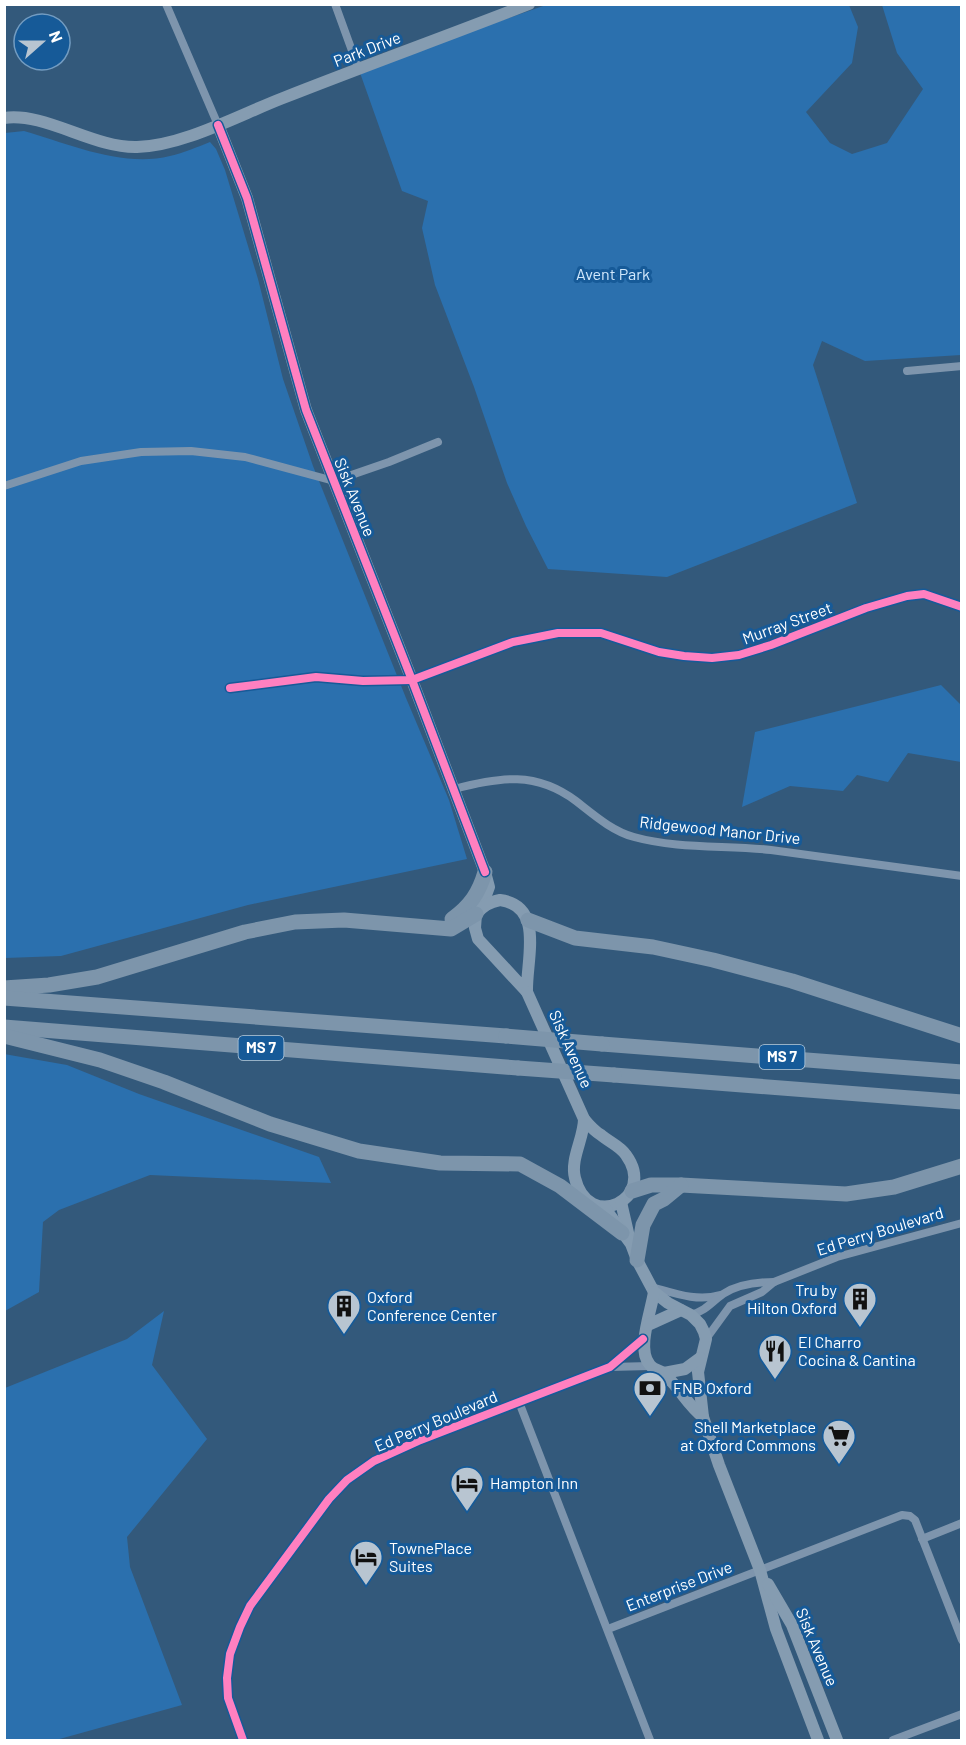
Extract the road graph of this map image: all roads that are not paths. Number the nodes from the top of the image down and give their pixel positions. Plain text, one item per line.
1 (166, 4) edge
2 (335, 4) edge
3 (529, 4) edge
4 (358, 70) junction
5 (4, 118) edge
6 (218, 125) junction
7 (962, 366) edge
8 (907, 371) dead end
9 (438, 442) dead end
10 (334, 481) junction
11 (4, 486) edge
12 (962, 607) edge
13 (412, 680) junction
14 (230, 688) dead end
15 (454, 789) junction
16 (485, 872) junction
17 (962, 876) edge
18 (509, 901) junction
19 (479, 910) junction
20 (528, 920) junction
21 (434, 928) junction
22 (4, 988) edge
23 (527, 992) junction
24 (4, 998) edge
25 (4, 1027) edge
26 (4, 1036) edge
27 (962, 1036) edge
28 (962, 1072) edge
29 (962, 1102) edge
30 (584, 1119) junction
31 (520, 1164) junction
32 (962, 1166) edge
33 (681, 1185) junction
34 (578, 1186) junction
35 (626, 1197) junction
36 (604, 1208) junction
37 (962, 1223) edge
38 (626, 1238) junction
39 (637, 1260) junction
40 (774, 1282) junction
41 (653, 1290) junction
42 (723, 1294) junction
43 (686, 1313) junction
44 (648, 1324) junction
45 (643, 1339) junction
46 (706, 1339) junction
47 (700, 1358) junction
48 (650, 1365) junction
49 (610, 1367) junction
50 (664, 1373) junction
51 (519, 1401) junction
52 (704, 1417) junction
53 (962, 1523) edge
54 (922, 1539) junction
55 (760, 1570) junction
56 (608, 1629) junction
57 (962, 1640) edge
58 (962, 1714) edge
59 (243, 1740) edge
60 (650, 1740) edge
61 (818, 1740) edge
62 (837, 1740) edge
63 (893, 1740) edge

1 - 6 street, Sisk Avenue
2 - 4 street
3 - 4 street, Park Drive
4 - 6 street, Park Drive
5 - 6 street, Park Drive
6 - 10 street, Sisk Avenue
7 - 8 street
9 - 10 street
10 - 11 street
10 - 13 street, Sisk Avenue
12 - 13 street, Murray Street
13 - 14 street, Murray Street
13 - 15 street, Sisk Avenue
15 - 16 street, Sisk Avenue
15 - 17 street, Ridgewood Manor Drive
16 - 18 street, Sisk Avenue
16 - 19 street, Sisk Avenue
16 - 21 highway
18 - 19 street
18 - 20 street, Sisk Avenue
19 - 21 highway
19 - 23 street, Sisk Avenue
20 - 23 street, Sisk Avenue
20 - 27 highway
21 - 22 highway
23 - 30 street, Sisk Avenue
24 - 28 highway, MS 7, bridge
25 - 29 highway, MS 7, bridge
26 - 31 highway
30 - 34 street
30 - 35 street, Sisk Avenue
31 - 34 highway
31 - 38 highway
32 - 33 highway
33 - 35 highway
33 - 39 highway
34 - 36 street
35 - 36 street
35 - 38 street, Sisk Avenue
36 - 38 street
37 - 40 street, Ed Perry Boulevard
38 - 39 street
39 - 41 street
40 - 42 street
40 - 46 street
41 - 42 street
41 - 43 street
41 - 44 street
42 - 43 street
43 - 44 street
43 - 46 street
44 - 45 street
45 - 48 street
45 - 49 street, Ed Perry Boulevard
46 - 47 street, Sisk Avenue
47 - 50 street
47 - 52 street, Sisk Avenue
48 - 49 street, Ed Perry Boulevard
48 - 50 street, Sisk Avenue
49 - 51 street, Ed Perry Boulevard
50 - 52 street, Sisk Avenue
51 - 56 street
51 - 59 street, Ed Perry Boulevard
52 - 55 street, Sisk Avenue
53 - 54 street
54 - 55 street, Enterprise Drive
54 - 57 street, Enterprise Drive
55 - 56 street, Enterprise Drive
55 - 61 street, Sisk Avenue
55 - 62 street, Sisk Avenue
56 - 60 street
58 - 63 street

